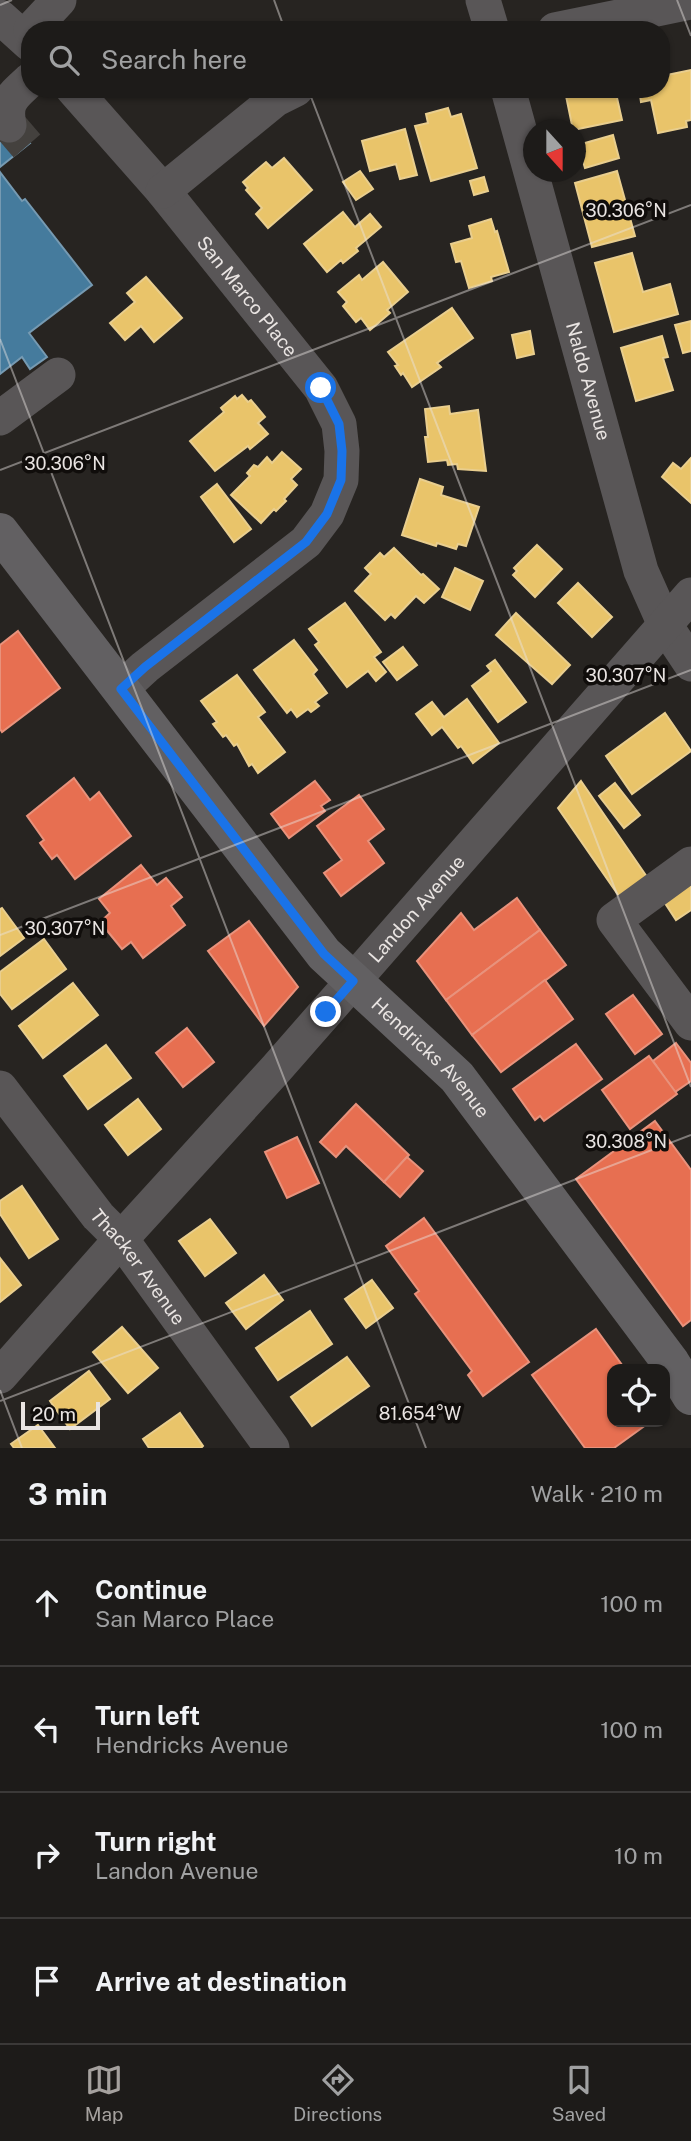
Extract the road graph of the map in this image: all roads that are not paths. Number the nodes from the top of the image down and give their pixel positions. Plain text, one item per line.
1 (59, 0) edge
2 (483, 0) edge
3 (691, 2) edge
4 (35, 21) edge
5 (489, 21) edge
6 (599, 21) edge
7 (21, 89) edge
8 (81, 98) edge
9 (278, 98) edge
10 (510, 98) edge
11 (9, 125) dead end
12 (163, 191) junction
13 (58, 375) dead end
14 (0, 418) edge
15 (0, 532) edge
16 (691, 595) edge
17 (665, 625) junction
18 (691, 664) edge
19 (121, 689) junction
20 (691, 864) edge
21 (353, 981) junction
22 (691, 1023) edge
23 (0, 1088) edge
24 (121, 1239) junction
25 (681, 1364) edge
26 (0, 1376) edge
27 (691, 1396) edge
28 (272, 1448) edge

1 - 4 street
2 - 5 street
3 - 6 street
7 - 11 street
8 - 12 street, San Marco Place
9 - 12 street
10 - 17 street, Naldo Avenue
12 - 19 street, San Marco Place
13 - 14 street
15 - 19 main road, Hendricks Avenue
16 - 17 street, Landon Avenue
17 - 18 street, Naldo Avenue
17 - 21 street, Landon Avenue
19 - 21 main road, Hendricks Avenue
20 - 22 street
21 - 24 street, Landon Avenue
21 - 25 main road, Hendricks Avenue
23 - 24 street, Thacker Avenue
24 - 26 street, Landon Avenue
24 - 28 street, Thacker Avenue
25 - 27 main road, Hendricks Avenue

